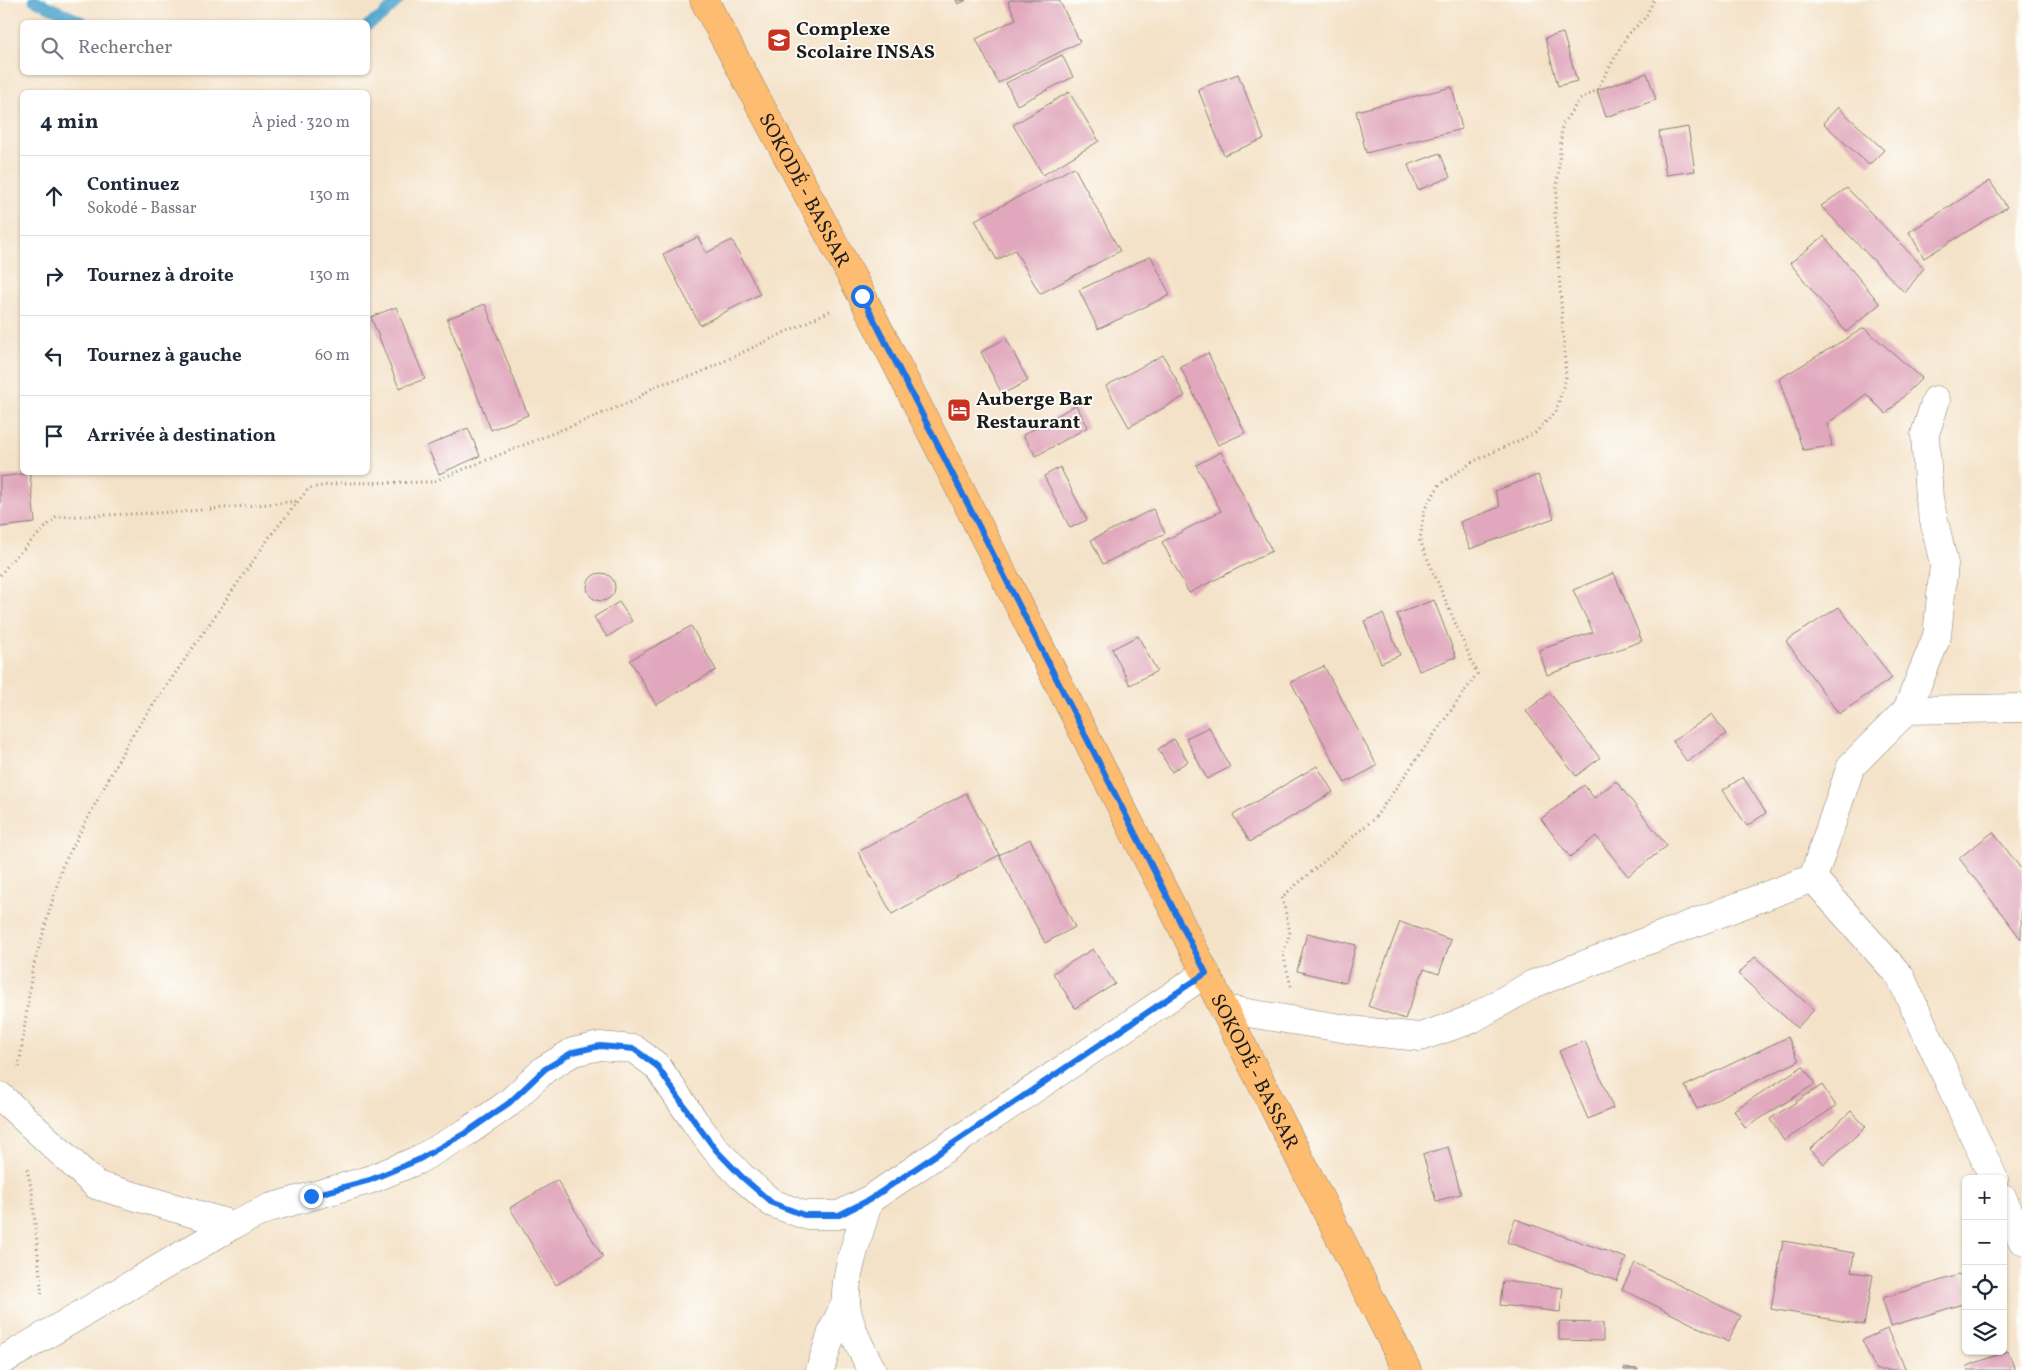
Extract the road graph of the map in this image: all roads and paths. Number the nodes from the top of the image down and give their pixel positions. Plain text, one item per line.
1 (704, 0) edge
2 (1654, 0) edge
3 (862, 296) junction
4 (1936, 400) dead end
5 (299, 501) junction
6 (0, 575) edge
7 (2022, 708) edge
8 (1907, 710) junction
9 (1813, 878) junction
10 (1206, 973) junction
11 (1224, 1009) junction
12 (1288, 1019) junction
13 (7, 1103) edge
14 (26, 1163) dead end
15 (1992, 1175) edge
16 (869, 1200) junction
17 (2007, 1208) edge
18 (233, 1225) junction
19 (2022, 1240) edge
20 (846, 1302) junction
21 (57, 1328) junction
22 (0, 1362) edge
23 (820, 1370) edge
24 (872, 1370) edge
25 (1407, 1370) edge

1 - 3 main road, SOKODÉ - BASSAR
2 - 12 path
3 - 5 path
3 - 10 main road, SOKODÉ - BASSAR
4 - 8 street
5 - 6 path
5 - 13 path
7 - 8 street
8 - 9 street
9 - 12 street
9 - 15 street
10 - 11 main road, SOKODÉ - BASSAR
10 - 16 street
11 - 12 street
11 - 25 main road, SOKODÉ - BASSAR
13 - 18 street
14 - 21 path
16 - 18 street
16 - 20 street
17 - 19 street
18 - 21 street
20 - 23 street
20 - 24 street
21 - 22 street

